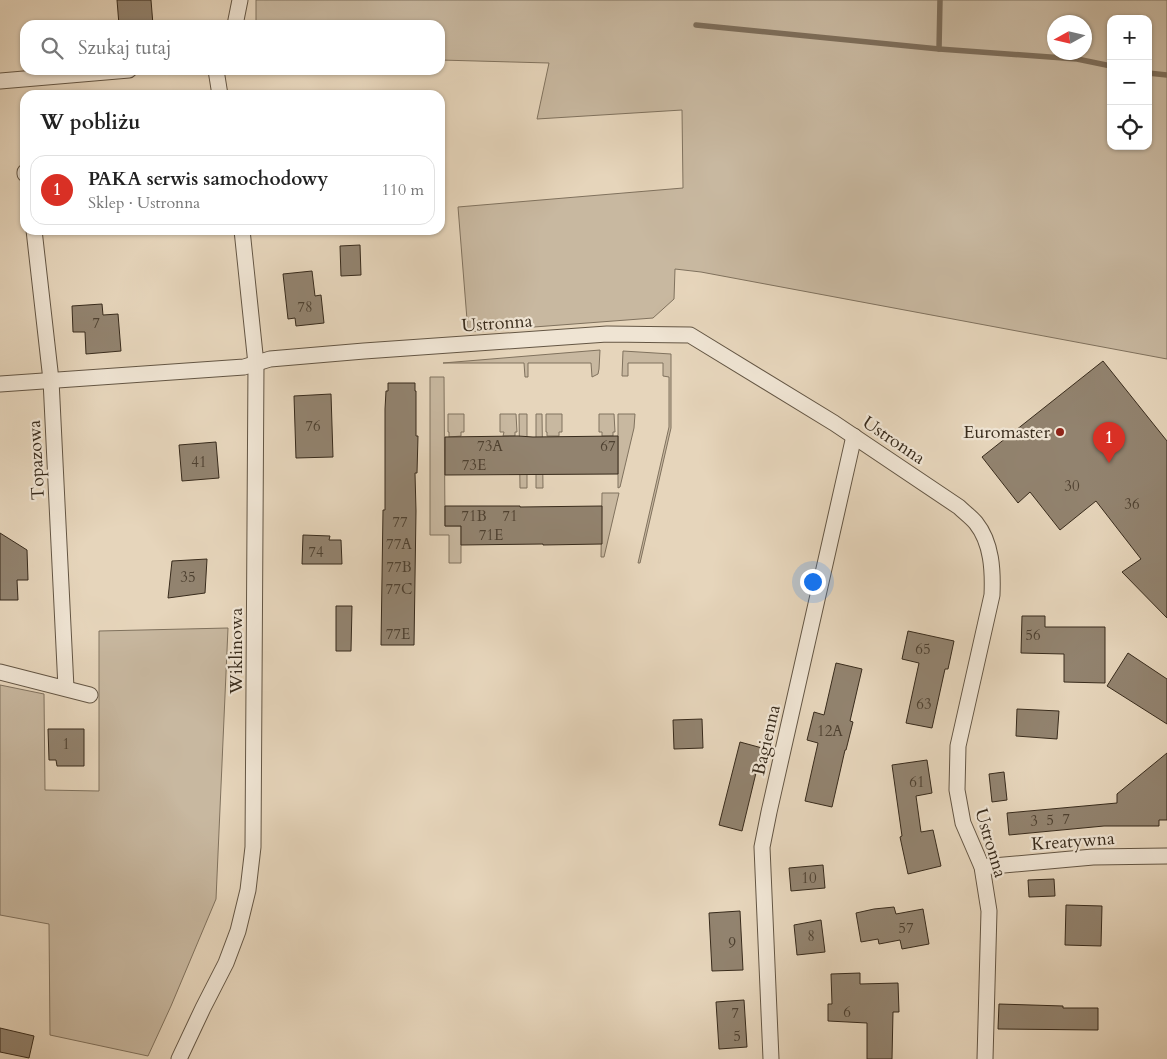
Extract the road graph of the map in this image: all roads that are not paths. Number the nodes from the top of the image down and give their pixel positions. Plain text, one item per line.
1 (240, 0) edge
2 (236, 20) edge
3 (70, 75) edge
4 (217, 75) edge
5 (0, 81) edge
6 (219, 90) edge
7 (35, 235) edge
8 (243, 235) edge
9 (256, 364) junction
10 (51, 380) junction
11 (0, 384) edge
12 (854, 436) junction
13 (0, 672) edge
14 (66, 688) junction
15 (90, 695) dead end
16 (1167, 856) edge
17 (982, 867) junction
18 (179, 1059) edge
19 (771, 1059) edge
20 (985, 1059) edge

1 - 2 street
3 - 5 street
4 - 6 street
7 - 10 street, Topazowa
8 - 9 street, Wiklinowa
9 - 10 street, Ustronna
9 - 12 street, Ustronna
9 - 18 street, Wiklinowa
10 - 11 street, Ustronna
10 - 14 street, Topazowa
12 - 17 street, Ustronna
12 - 19 street, Bagienna
13 - 14 street
14 - 15 street
16 - 17 street, Kreatywna
17 - 20 street, Ustronna

